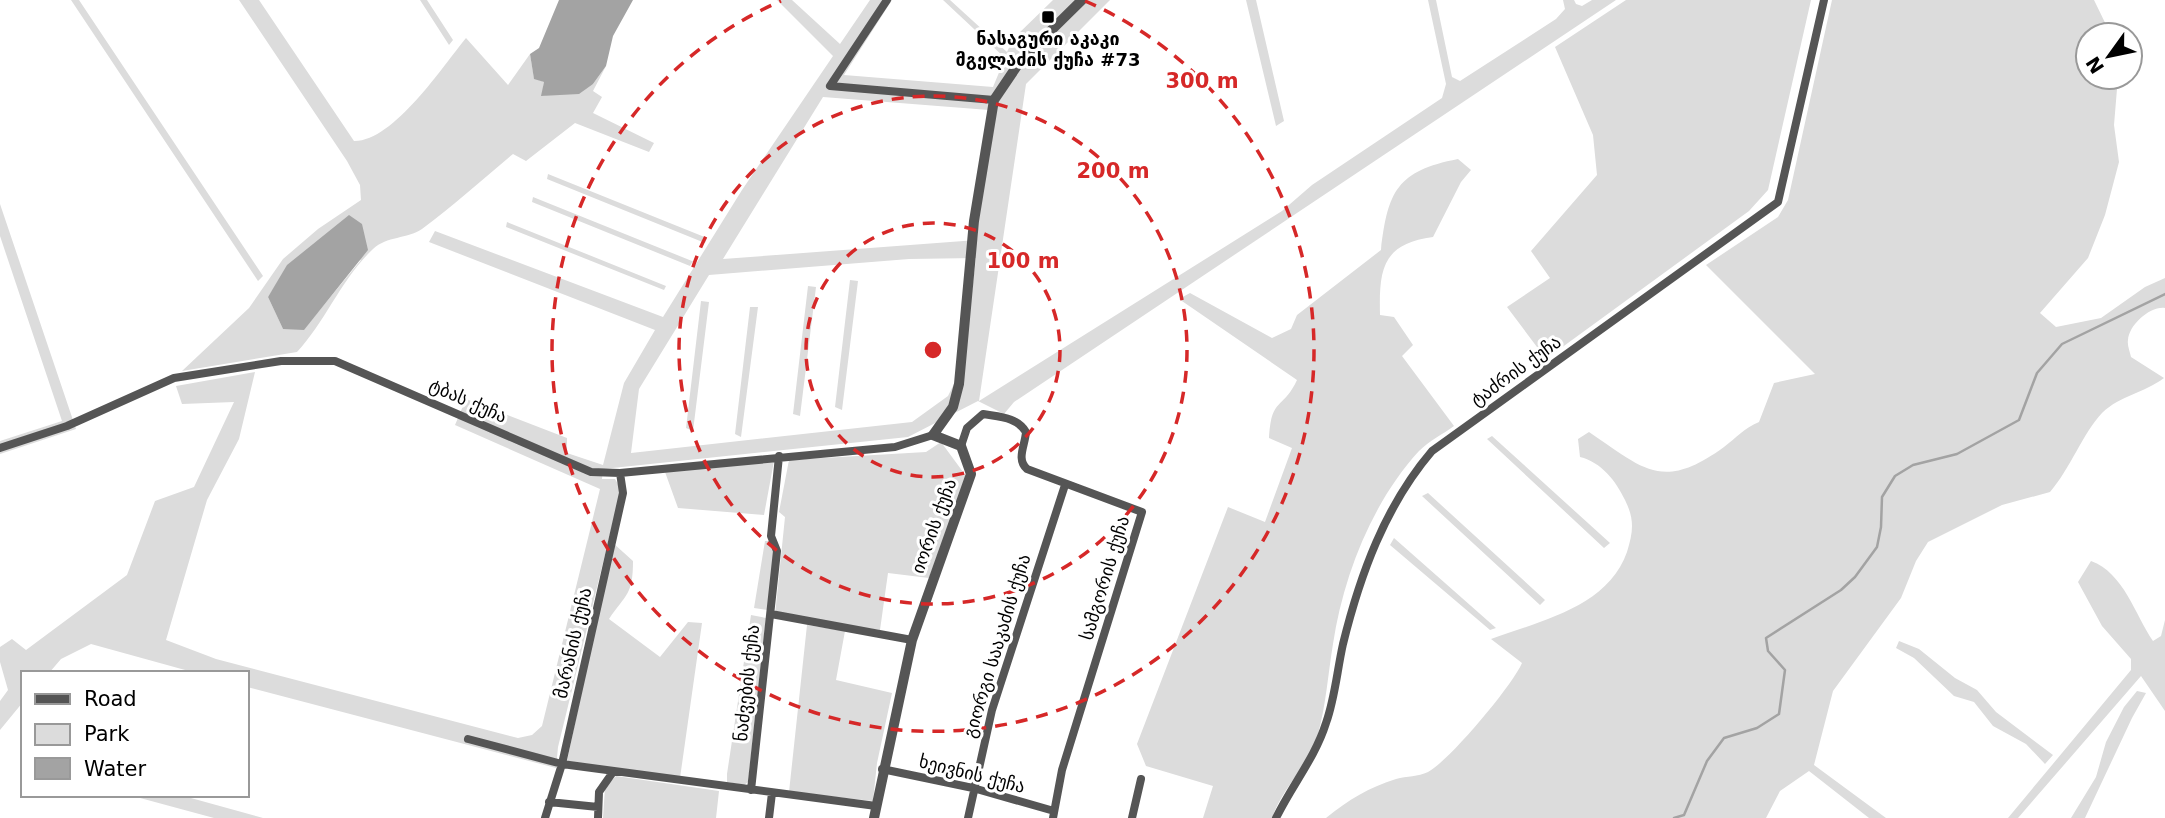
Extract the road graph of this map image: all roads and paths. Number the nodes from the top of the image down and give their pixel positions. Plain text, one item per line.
1 (887, 0) edge
2 (1082, 0) edge
3 (1824, 0) edge
4 (994, 100) junction
5 (933, 435) junction
6 (961, 446) junction
7 (0, 448) edge
8 (779, 456) junction
9 (620, 473) junction
10 (1065, 485) junction
11 (771, 614) junction
12 (912, 640) junction
13 (468, 739) dead end
14 (562, 764) junction
15 (883, 769) junction
16 (613, 772) junction
17 (1141, 779) dead end
18 (973, 789) junction
19 (751, 790) junction
20 (772, 793) junction
21 (549, 802) junction
22 (598, 807) junction
23 (875, 812) edge
24 (1054, 815) edge
25 (545, 818) edge
26 (598, 818) edge
27 (769, 818) edge
28 (968, 818) edge
29 (1132, 818) edge
30 (1276, 818) edge

1 - 4 street
2 - 4 street
3 - 30 street, ტაძრის ქუჩა
4 - 5 street
5 - 6 street
5 - 8 street, ტბას ქუჩა
6 - 10 street, სამგორის ქუჩა
6 - 12 street, იორის ქუჩა
7 - 9 street, ტბას ქუჩა
8 - 9 street, ტბას ქუჩა
8 - 11 street, ნაძვების ქუჩა
9 - 14 street, მარანის ქუჩა
10 - 18 street, გიორგი სააკაძის ქუჩა
10 - 24 street, სამგორის ქუჩა
11 - 12 street
11 - 19 street, ნაძვების ქუჩა
12 - 15 street, იორის ქუჩა
13 - 14 street
14 - 16 street
14 - 21 street, მარანის ქუჩა
15 - 18 street, ხეივნის ქუჩა
15 - 23 street, იორის ქუჩა
16 - 19 street
16 - 22 street
17 - 29 street
18 - 24 street, ხეივნის ქუჩა
18 - 28 street, გიორგი სააკაძის ქუჩა
19 - 20 street
20 - 23 street
20 - 27 street
21 - 22 street
21 - 25 street, მარანის ქუჩა
22 - 26 street

